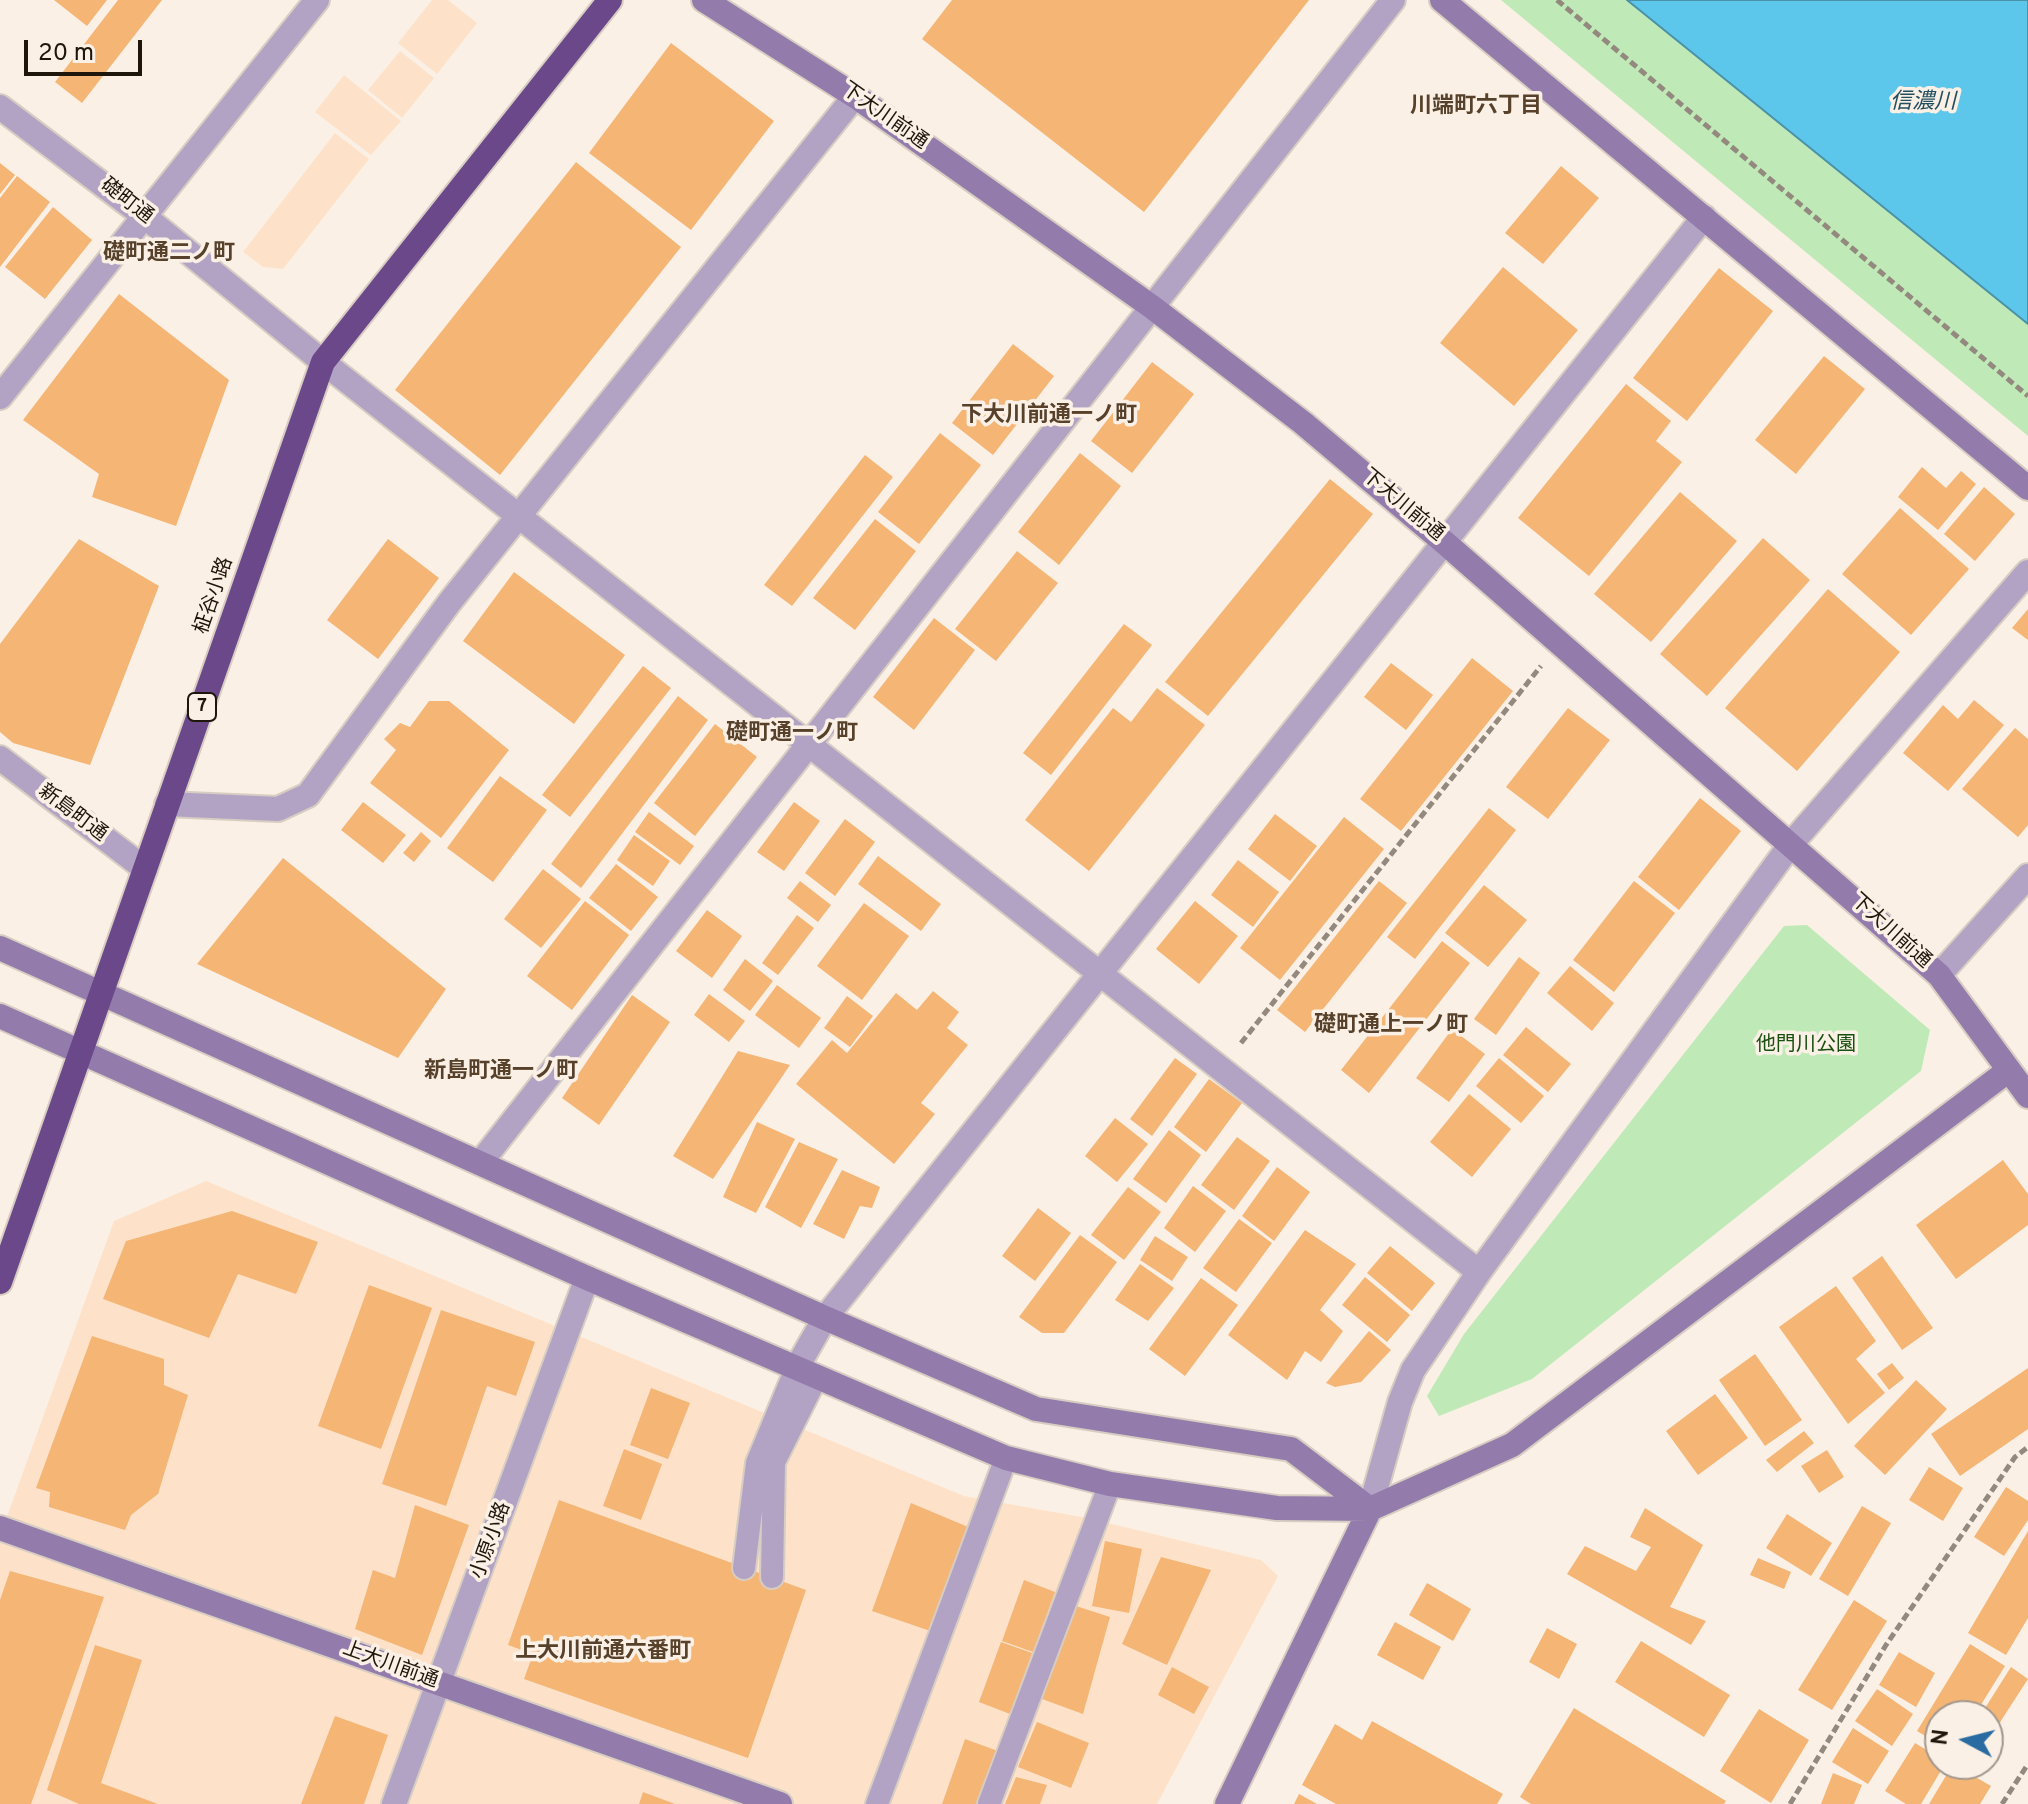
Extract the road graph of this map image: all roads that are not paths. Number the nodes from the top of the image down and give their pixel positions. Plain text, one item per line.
1 (317, 0) edge
2 (610, 0) edge
3 (704, 0) edge
4 (1393, 0) edge
5 (1442, 0) edge
6 (855, 96) junction
7 (0, 107) edge
8 (144, 216) junction
9 (1704, 217) junction
10 (1152, 307) junction
11 (323, 362) junction
12 (0, 397) edge
13 (2028, 488) edge
14 (518, 516) junction
15 (1444, 542) junction
16 (2028, 572) edge
17 (809, 745) junction
18 (0, 758) edge
19 (167, 804) junction
20 (1791, 844) junction
21 (145, 869) junction
22 (2028, 876) edge
23 (0, 948) edge
24 (1100, 974) junction
25 (1939, 975) junction
26 (101, 992) junction
27 (0, 1016) edge
28 (81, 1052) junction
29 (2009, 1070) junction
30 (2028, 1096) edge
31 (481, 1162) junction
32 (1479, 1272) junction
33 (587, 1278) junction
34 (0, 1282) edge
35 (825, 1318) junction
36 (806, 1373) junction
37 (1006, 1458) junction
38 (1110, 1484) junction
39 (1370, 1509) junction
40 (0, 1528) edge
41 (744, 1568) dead end
42 (772, 1577) dead end
43 (440, 1684) junction
44 (394, 1804) edge
45 (780, 1804) edge
46 (877, 1804) edge
47 (989, 1804) edge
48 (1227, 1804) edge

1 - 8 street
2 - 11 highway, 柾谷小路 / 7
3 - 6 street, 下大川前通
4 - 10 street
5 - 9 street
6 - 10 street, 下大川前通
6 - 14 street
7 - 8 street, 礎町通
8 - 11 street, 礎町通
8 - 12 street
9 - 13 street
9 - 15 street
10 - 15 street, 下大川前通
10 - 17 street
11 - 14 street, 礎町通
11 - 19 highway, 柾谷小路 / 7
14 - 17 street, 礎町通
14 - 19 street
15 - 20 street, 下大川前通
15 - 24 street
16 - 20 street
17 - 24 street, 礎町通
17 - 31 street
18 - 21 street, 新島町通
19 - 21 highway, 柾谷小路 / 7
20 - 25 street, 下大川前通
20 - 32 street
21 - 26 highway, 柾谷小路 / 7
22 - 25 street
23 - 26 street
24 - 32 street, 礎町通
24 - 35 street
25 - 29 street, 下大川前通
26 - 28 highway, 柾谷小路 / 7
26 - 31 street
27 - 28 street
28 - 33 street
28 - 34 highway, 柾谷小路 / 7
29 - 30 street, 下大川前通
29 - 39 street
31 - 35 street
32 - 39 street
33 - 36 street
33 - 43 street, 小原小路
35 - 36 street
35 - 39 street
36 - 37 street
36 - 41 lane
36 - 42 lane
37 - 38 street
37 - 46 lane
38 - 39 street
38 - 47 lane
39 - 48 street
40 - 43 street, 上大川前通
43 - 44 street, 小原小路
43 - 45 street, 上大川前通

